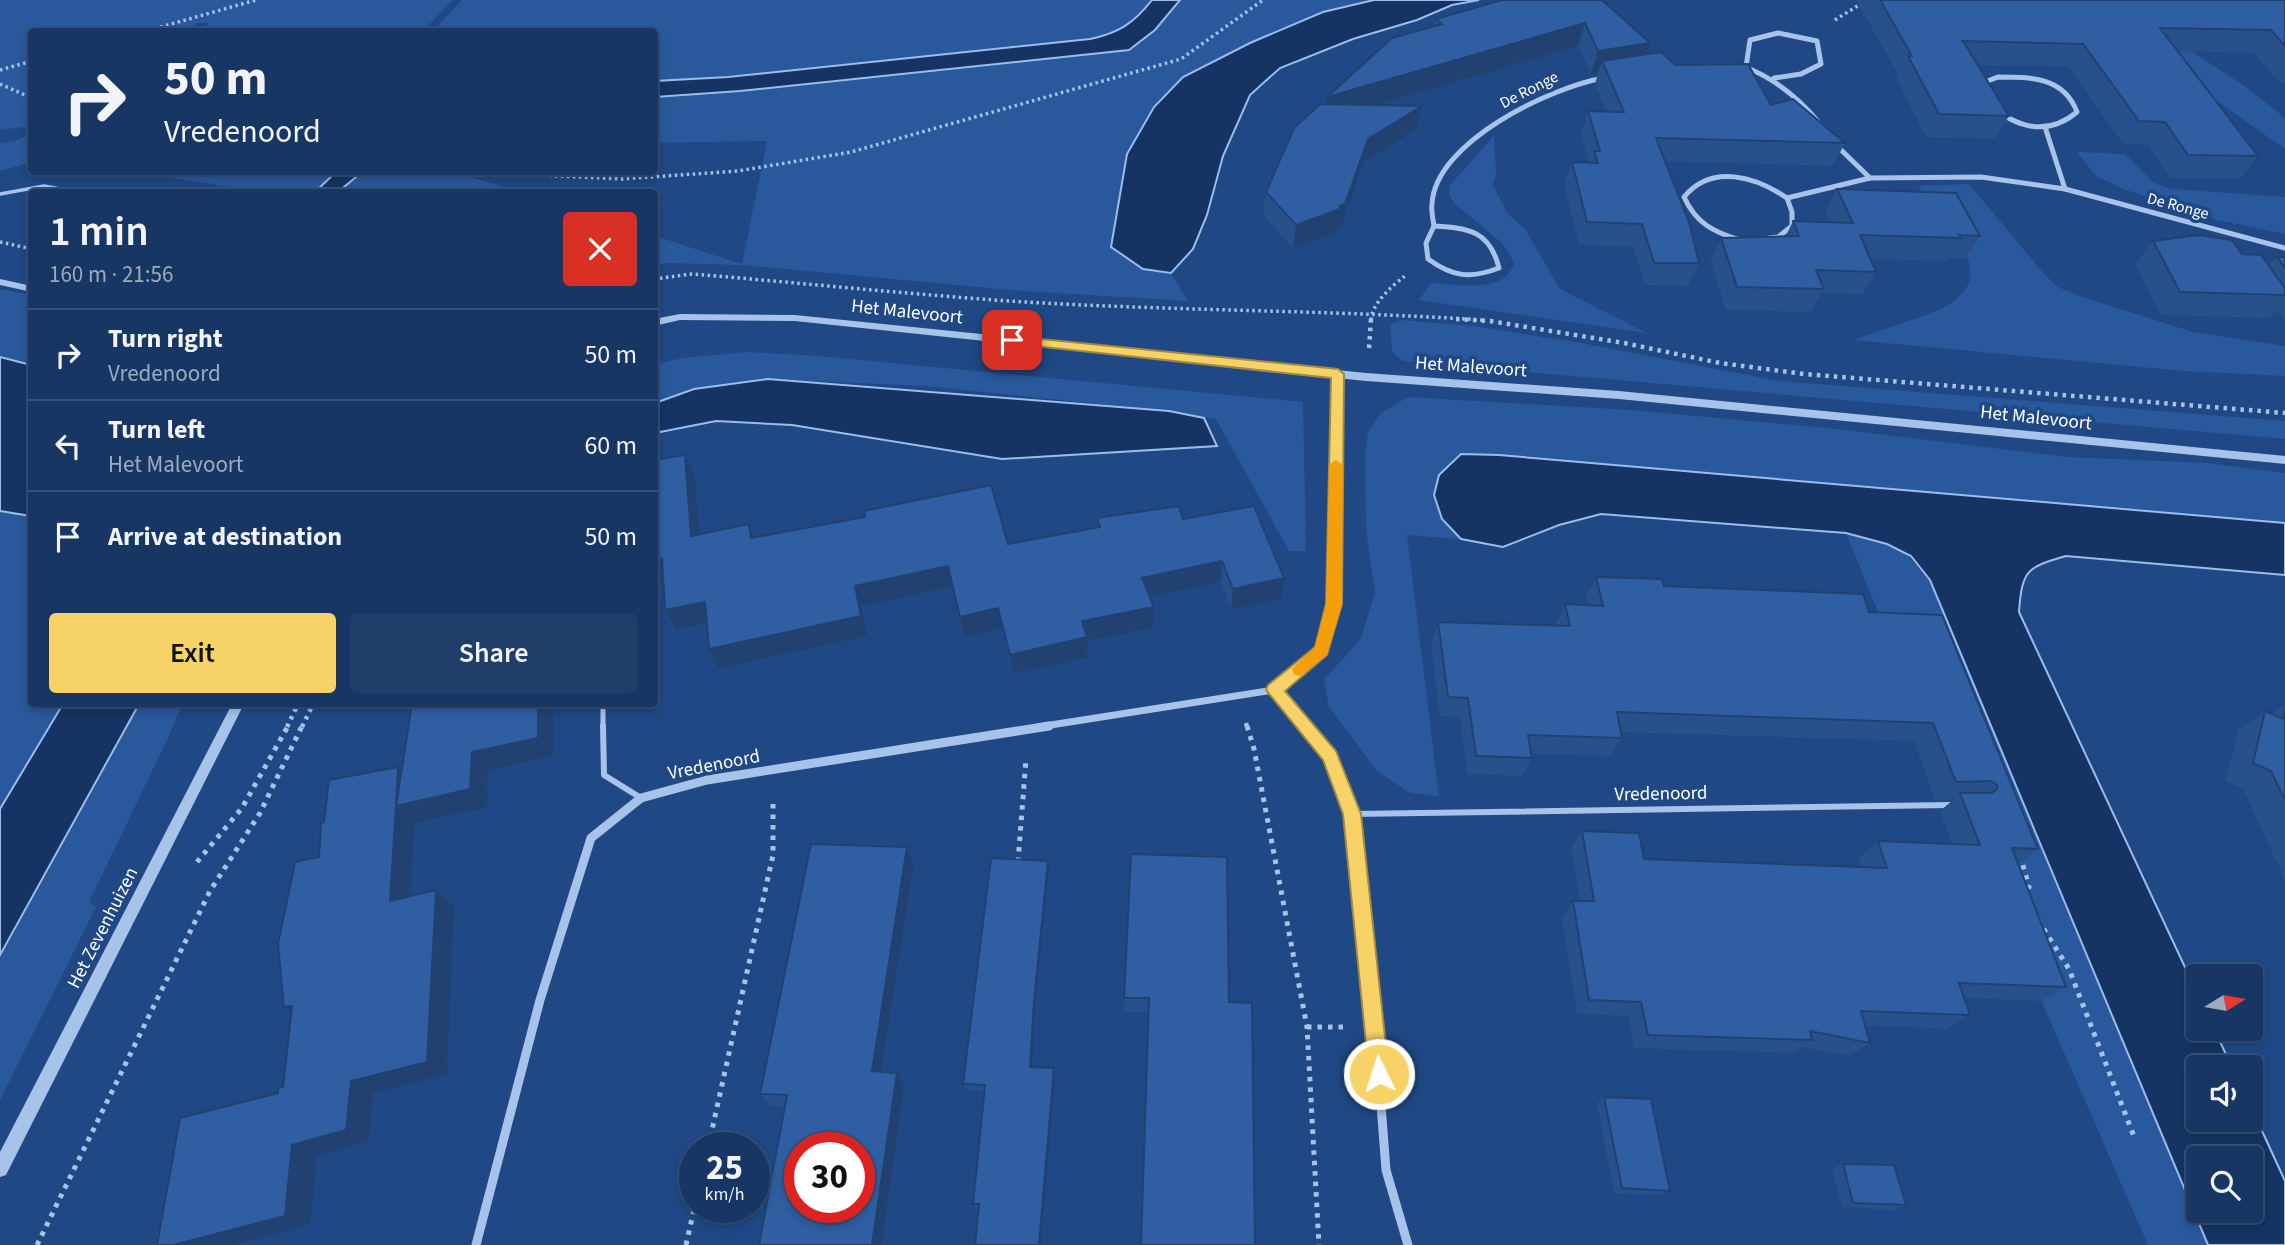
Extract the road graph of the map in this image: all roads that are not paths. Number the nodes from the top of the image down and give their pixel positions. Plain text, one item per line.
1 (1733, 67) edge
2 (1746, 67) junction
3 (1606, 77) edge
4 (1774, 78) junction
5 (2046, 130) junction
6 (1827, 134) edge
7 (1834, 143) edge
8 (1870, 178) junction
9 (2065, 188) junction
10 (31, 189) edge
11 (57, 189) edge
12 (28, 190) edge
13 (0, 194) edge
14 (1787, 198) junction
15 (1434, 226) junction
16 (1766, 239) edge
17 (1743, 241) edge
18 (2285, 248) edge
19 (0, 282) edge
20 (28, 288) edge
21 (658, 322) edge
22 (1338, 374) junction
23 (2285, 460) edge
24 (1274, 690) junction
25 (236, 707) edge
26 (603, 707) edge
27 (641, 797) junction
28 (1956, 805) edge
29 (1352, 814) junction
30 (0, 1169) edge
31 (476, 1245) edge
32 (1408, 1245) edge

1 - 2 street
2 - 4 street
2 - 4 street
3 - 15 street, De Ronge
4 - 6 street
5 - 5 street
5 - 9 street
7 - 8 street
8 - 9 street, De Ronge
8 - 14 street, De Ronge
9 - 18 street, De Ronge
10 - 11 lane
12 - 13 lane
14 - 16 street
14 - 17 street
15 - 15 street, De Ronge
19 - 20 street
21 - 22 street, Het Malevoort
22 - 23 street, Het Malevoort
22 - 24 street
24 - 27 street, Vredenoord
24 - 29 street
25 - 30 street, Het Zevenhuizen
26 - 27 lane
27 - 31 street, Vredenoord
28 - 29 lane, Vredenoord
29 - 32 street

